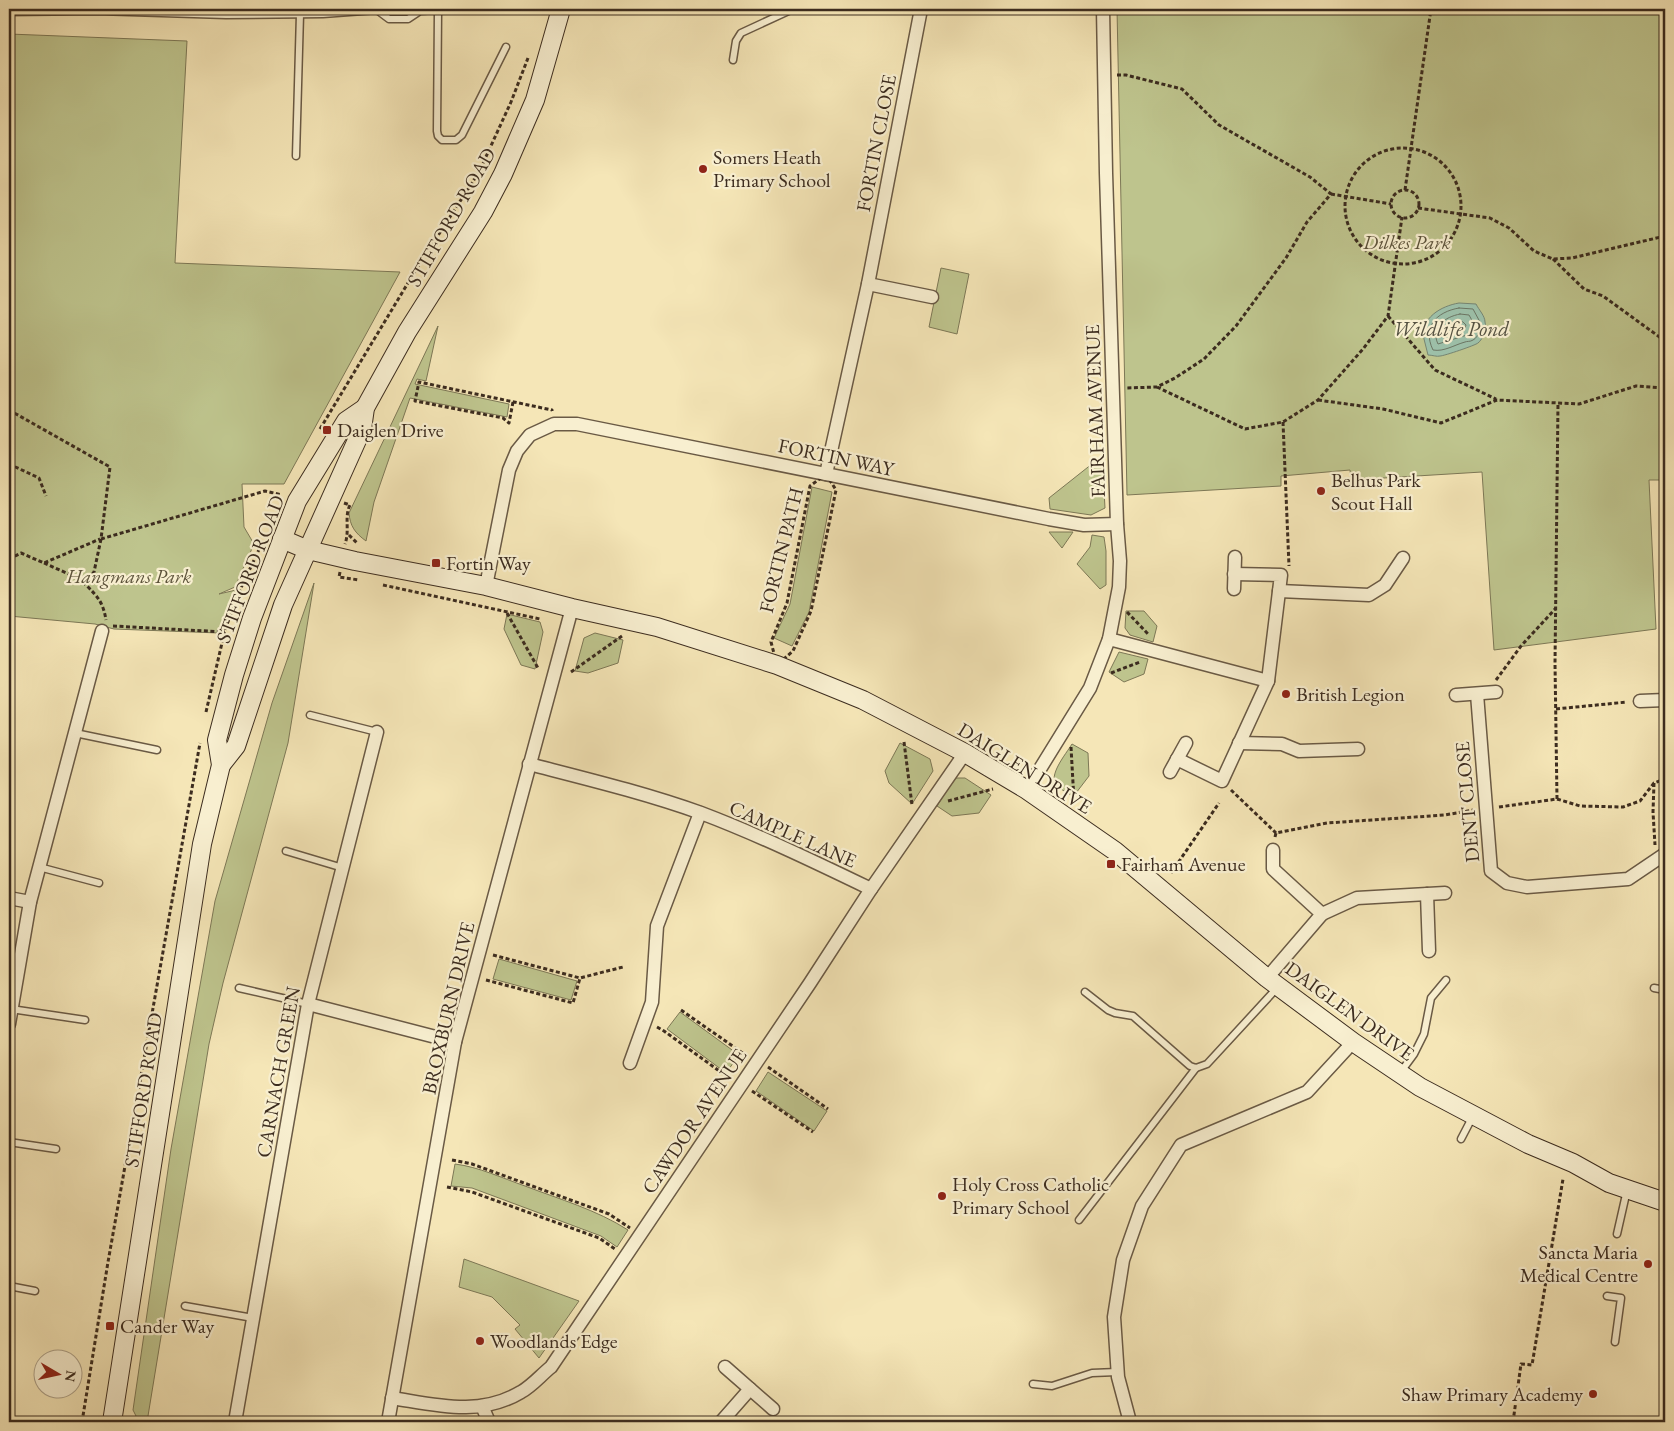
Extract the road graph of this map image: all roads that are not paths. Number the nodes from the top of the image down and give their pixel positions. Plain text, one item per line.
1 (378, 9) edge
2 (451, 9) edge
3 (542, 9) edge
4 (793, 9) edge
5 (921, 9) edge
6 (1103, 9) edge
7 (419, 10) edge
8 (560, 10) edge
9 (438, 11) junction
10 (9, 12) edge
11 (226, 12) edge
12 (300, 14) junction
13 (506, 47) dead end
14 (733, 60) dead end
15 (296, 156) dead end
16 (868, 284) junction
17 (932, 296) dead end
18 (365, 408) junction
19 (826, 474) junction
20 (1117, 524) junction
21 (282, 540) junction
22 (308, 550) junction
23 (1235, 556) dead end
24 (1403, 558) dead end
25 (1234, 574) junction
26 (486, 586) junction
27 (1234, 589) dead end
28 (1284, 591) junction
29 (572, 608) junction
30 (102, 631) dead end
31 (1109, 639) junction
32 (1268, 682) junction
33 (1456, 695) dead end
34 (1665, 700) edge
35 (1640, 701) road end
36 (310, 715) dead end
37 (377, 732) joint
38 (75, 733) junction
39 (1186, 743) dead end
40 (1240, 743) junction
41 (1358, 749) dead end
42 (157, 750) dead end
43 (965, 753) junction
44 (1177, 759) junction
45 (221, 764) junction
46 (529, 764) junction
47 (1170, 772) dead end
48 (1026, 790) junction
49 (700, 813) junction
50 (1273, 850) road end
51 (286, 851) dead end
52 (1662, 856) edge
53 (39, 867) junction
54 (343, 868) junction
55 (99, 883) dead end
56 (871, 889) junction
57 (1445, 893) dead end
58 (1427, 894) junction
59 (9, 898) edge
60 (30, 902) junction
61 (1322, 914) junction
62 (1429, 951) dead end
63 (1446, 980) dead end
64 (1273, 982) junction
65 (239, 988) dead end
66 (1654, 988) dead end
67 (1665, 990) edge
68 (1085, 992) dead end
69 (308, 1004) junction
70 (11, 1009) junction
71 (85, 1020) dead end
72 (9, 1024) edge
73 (455, 1042) junction
74 (1353, 1042) junction
75 (630, 1063) dead end
76 (1196, 1068) junction
77 (1400, 1074) junction
78 (1474, 1115) junction
79 (1461, 1139) dead end
80 (9, 1142) edge
81 (56, 1149) dead end
82 (1627, 1189) junction
83 (1665, 1202) edge
84 (1079, 1220) dead end
85 (1618, 1234) dead end
86 (9, 1286) edge
87 (35, 1291) dead end
88 (1607, 1296) dead end
89 (185, 1306) dead end
90 (253, 1318) junction
91 (1615, 1342) dead end
92 (725, 1367) dead end
93 (1117, 1372) junction
94 (1033, 1384) dead end
95 (750, 1389) junction
96 (392, 1398) junction
97 (482, 1406) junction
98 (773, 1409) dead end
99 (112, 1422) edge
100 (235, 1422) edge
101 (388, 1422) edge
102 (489, 1422) edge
103 (721, 1422) edge
104 (1130, 1422) edge

1 - 7 lane
1 - 12 lane
2 - 9 lane
3 - 8 lane
4 - 14 lane
5 - 16 street, FORTIN CLOSE
6 - 20 street, FAIRHAM AVENUE
7 - 9 lane
8 - 18 main road, STIFFORD ROAD
9 - 13 lane
10 - 11 lane
11 - 12 lane
12 - 15 lane
16 - 17 street
16 - 19 street, FORTIN CLOSE
18 - 21 main road, STIFFORD ROAD
18 - 22 main road, STIFFORD ROAD
19 - 20 street, FORTIN WAY
19 - 26 street, FORTIN WAY
20 - 31 street, FAIRHAM AVENUE
21 - 22 main road, DAIGLEN DRIVE
21 - 45 main road, STIFFORD ROAD
22 - 26 main road, DAIGLEN DRIVE
22 - 45 main road, STIFFORD ROAD
23 - 25 street
24 - 28 street
25 - 27 street
25 - 28 street
26 - 29 main road, DAIGLEN DRIVE
28 - 32 street
29 - 43 main road, DAIGLEN DRIVE
29 - 46 street, BROXBURN DRIVE
30 - 38 street
31 - 32 street
31 - 48 street, FAIRHAM AVENUE
32 - 40 street
33 - 52 street, DENT CLOSE
34 - 35 street
36 - 37 lane
37 - 54 street, CARNACH GREEN
38 - 42 lane
38 - 53 street
39 - 44 street
40 - 41 street
40 - 44 street
43 - 48 main road, DAIGLEN DRIVE
43 - 56 street, CAWDOR AVENUE
44 - 47 street
45 - 99 main road, STIFFORD ROAD
46 - 49 street, CAMPLE LANE
46 - 73 street, BROXBURN DRIVE
48 - 64 main road, DAIGLEN DRIVE
49 - 56 street, CAMPLE LANE
49 - 75 street, CAMPLE LANE
50 - 61 street
51 - 54 lane
53 - 55 lane
53 - 60 street
54 - 69 street, CARNACH GREEN
56 - 97 street, CAWDOR AVENUE
57 - 58 street
58 - 61 street
58 - 62 street
59 - 60 street
60 - 70 street
61 - 64 street
63 - 77 lane
64 - 74 main road, DAIGLEN DRIVE
64 - 76 lane
65 - 69 lane
66 - 67 lane
68 - 76 lane
69 - 73 street
69 - 90 street, CARNACH GREEN
70 - 71 lane
70 - 72 street
73 - 96 street, BROXBURN DRIVE
74 - 77 main road, DAIGLEN DRIVE
74 - 93 street
76 - 84 lane
77 - 78 main road, DAIGLEN DRIVE
78 - 79 lane
78 - 82 main road, DAIGLEN DRIVE
80 - 81 lane
82 - 83 main road, DAIGLEN DRIVE
82 - 85 lane
86 - 87 lane
88 - 91 lane
89 - 90 lane
90 - 100 street, CARNACH GREEN
92 - 95 street
93 - 94 lane
93 - 104 street
95 - 98 street
95 - 103 street
96 - 97 street, CAWDOR AVENUE
96 - 101 street, BROXBURN DRIVE
97 - 102 street

